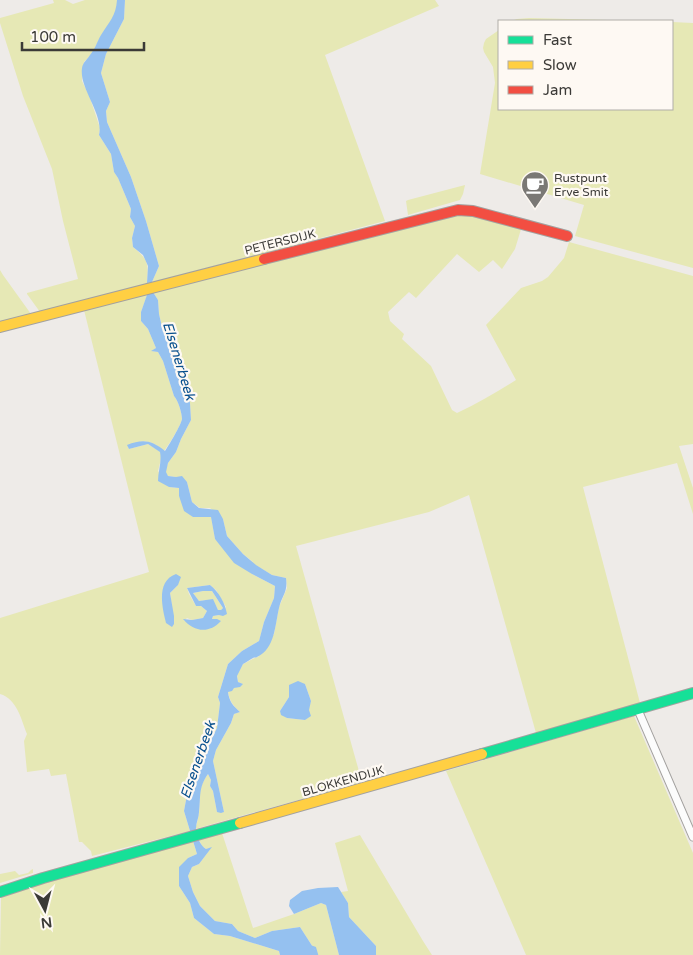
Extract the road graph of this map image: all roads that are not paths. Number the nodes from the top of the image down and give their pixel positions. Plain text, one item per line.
1 (567, 236) dead end
2 (0, 327) edge
3 (693, 693) edge
4 (638, 710) junction
5 (693, 837) edge
6 (0, 892) edge

1 - 2 street, PETERSDIJK
3 - 4 street, BLOKKENDIJK
4 - 5 street
4 - 6 street, BLOKKENDIJK

